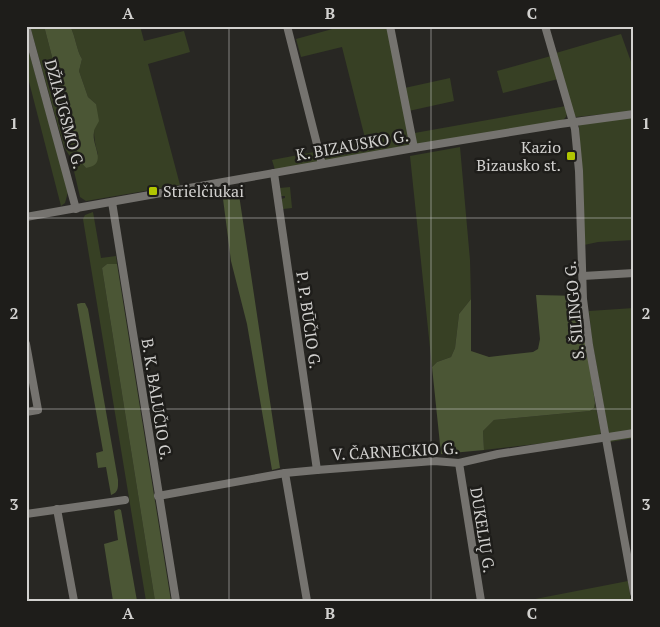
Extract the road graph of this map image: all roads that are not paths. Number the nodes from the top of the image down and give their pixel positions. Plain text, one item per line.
1 (26, 26) edge
2 (287, 26) edge
3 (390, 26) edge
4 (545, 26) edge
5 (634, 114) edge
6 (573, 122) junction
7 (414, 148) junction
8 (322, 164) junction
9 (274, 173) junction
10 (112, 202) junction
11 (76, 209) junction
12 (26, 217) edge
13 (634, 272) edge
14 (583, 276) junction
15 (26, 344) edge
16 (26, 412) edge
17 (634, 432) edge
18 (605, 438) junction
19 (458, 463) junction
20 (317, 470) junction
21 (285, 473) junction
22 (158, 496) junction
23 (126, 500) dead end
24 (57, 509) junction
25 (26, 514) edge
26 (634, 593) edge
27 (74, 601) edge
28 (176, 601) edge
29 (307, 601) edge
30 (481, 601) edge

1 - 11 street, DŽIAUGSMO G.
2 - 8 street
3 - 7 street
4 - 6 street, S. ŠILINGO G.
5 - 6 street, K. BIZAUSKO G.
6 - 7 street, K. BIZAUSKO G.
6 - 14 street, S. ŠILINGO G.
7 - 8 street, K. BIZAUSKO G.
8 - 9 street, K. BIZAUSKO G.
9 - 10 street, K. BIZAUSKO G.
9 - 20 street, P. P. BŪČIO G.
10 - 11 street, K. BIZAUSKO G.
10 - 22 street, B. K. BALUČIO G.
11 - 12 street, K. BIZAUSKO G.
13 - 14 street
14 - 18 street, S. ŠILINGO G.
15 - 16 street
17 - 18 street, V. ČARNECKIO G.
18 - 19 street, V. ČARNECKIO G.
18 - 26 street, S. ŠILINGO G.
19 - 20 street, V. ČARNECKIO G.
19 - 30 street, DUKELIŲ G.
20 - 21 street, V. ČARNECKIO G.
21 - 22 street, V. ČARNECKIO G.
21 - 29 street
22 - 28 street, B. K. BALUČIO G.
23 - 24 street
24 - 25 street
24 - 27 street

